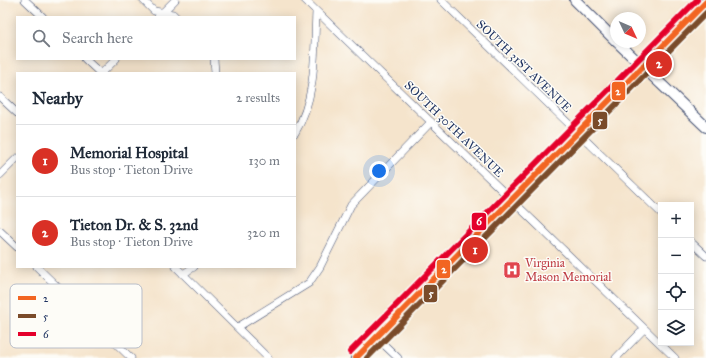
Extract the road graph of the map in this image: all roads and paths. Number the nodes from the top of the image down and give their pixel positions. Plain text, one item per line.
1 (25, 0) edge
2 (143, 0) edge
3 (175, 0) edge
4 (305, 0) edge
5 (441, 0) edge
6 (575, 0) edge
7 (706, 2) edge
8 (316, 12) junction
9 (161, 14) edge
10 (41, 16) edge
11 (175, 16) edge
12 (610, 34) edge
13 (624, 48) edge
14 (86, 60) edge
15 (115, 60) edge
16 (214, 60) edge
17 (643, 67) junction
18 (100, 72) edge
19 (102, 72) edge
20 (215, 72) edge
21 (0, 96) edge
22 (16, 112) edge
23 (431, 122) junction
24 (706, 127) edge
25 (296, 131) edge
26 (578, 134) junction
27 (16, 159) edge
28 (0, 175) edge
29 (511, 199) junction
30 (658, 210) edge
31 (0, 231) edge
32 (694, 245) edge
33 (16, 246) edge
34 (706, 256) edge
35 (38, 268) edge
36 (177, 268) edge
37 (192, 268) edge
38 (183, 274) junction
39 (54, 284) edge
40 (238, 327) junction
41 (644, 329) junction
42 (377, 338) junction
43 (120, 348) edge
44 (130, 358) edge
45 (268, 358) edge
46 (356, 358) edge
47 (398, 358) edge
48 (616, 358) edge
49 (674, 358) edge

1 - 10 street
2 - 9 street
3 - 9 street
4 - 8 street, SOUTH 30TH AVENUE
5 - 26 street, SOUTH 31ST AVENUE
6 - 12 main road
7 - 17 main road
8 - 23 street, SOUTH 30TH AVENUE
8 - 25 street
9 - 11 street
13 - 17 main road
14 - 18 street
15 - 19 street
16 - 20 street
17 - 24 main road
17 - 26 main road
21 - 22 street
23 - 29 street, SOUTH 30TH AVENUE
23 - 40 street
26 - 29 main road
26 - 30 street, SOUTH 31ST AVENUE
27 - 28 street
29 - 41 street, SOUTH 30TH AVENUE
29 - 42 main road
31 - 33 street
32 - 34 street
35 - 39 street
36 - 38 street
37 - 38 street
38 - 40 street
40 - 45 street
41 - 48 street
41 - 49 street, SOUTH 30TH AVENUE
42 - 46 main road
42 - 47 street
43 - 44 street

